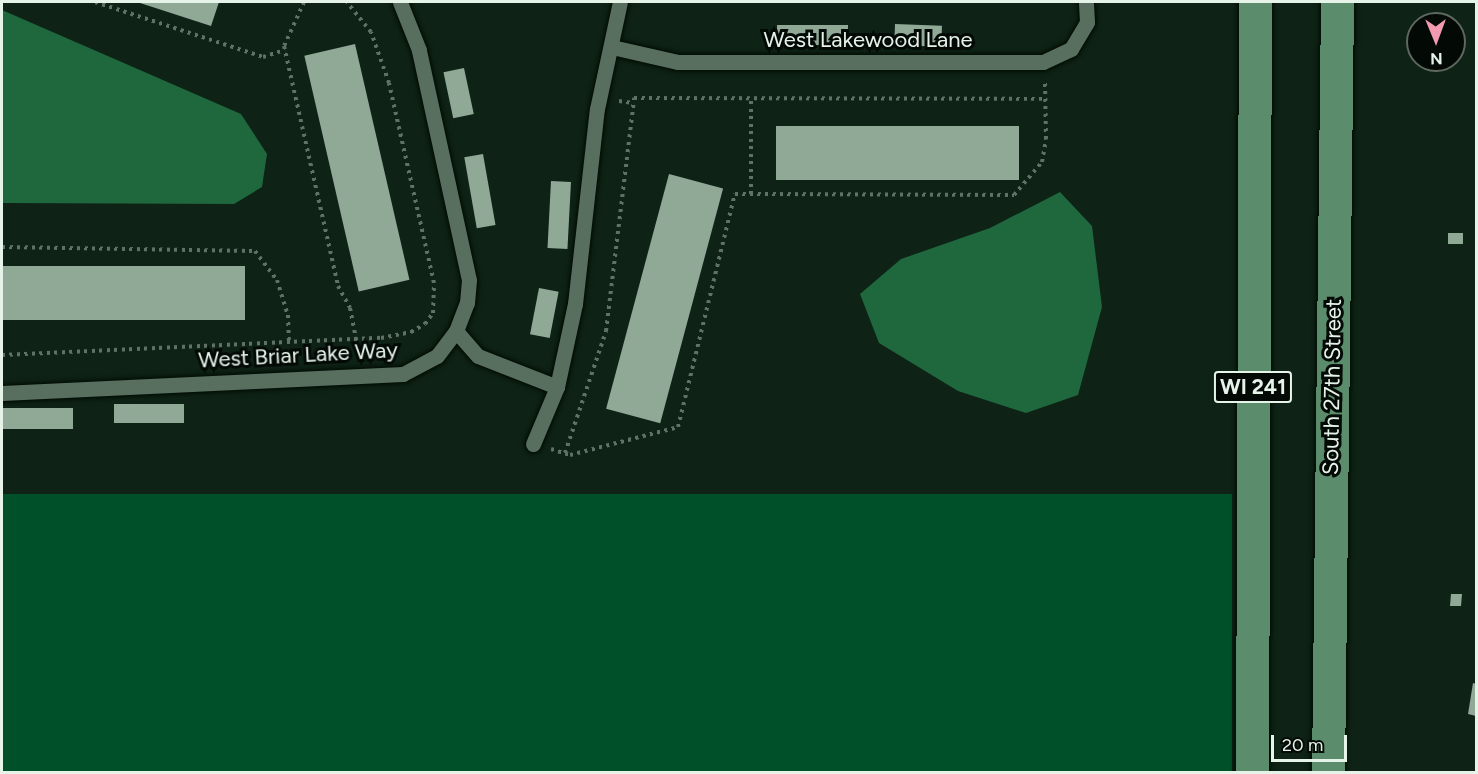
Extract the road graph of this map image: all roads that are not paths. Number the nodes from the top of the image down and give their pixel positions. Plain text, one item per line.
1 (400, 2) edge
2 (620, 2) edge
3 (1086, 2) edge
4 (1255, 2) edge
5 (1336, 2) edge
6 (612, 47) junction
7 (456, 331) junction
8 (557, 387) junction
9 (2, 393) edge
10 (533, 444) road end
11 (1252, 772) edge
12 (1328, 772) edge

1 - 7 lane, West Briar Lake Way
2 - 6 lane
3 - 6 lane, West Lakewood Lane
4 - 11 main road, WI 241
5 - 12 main road, South 27th Street
6 - 8 lane
7 - 8 lane
7 - 9 lane, West Briar Lake Way
8 - 10 lane

